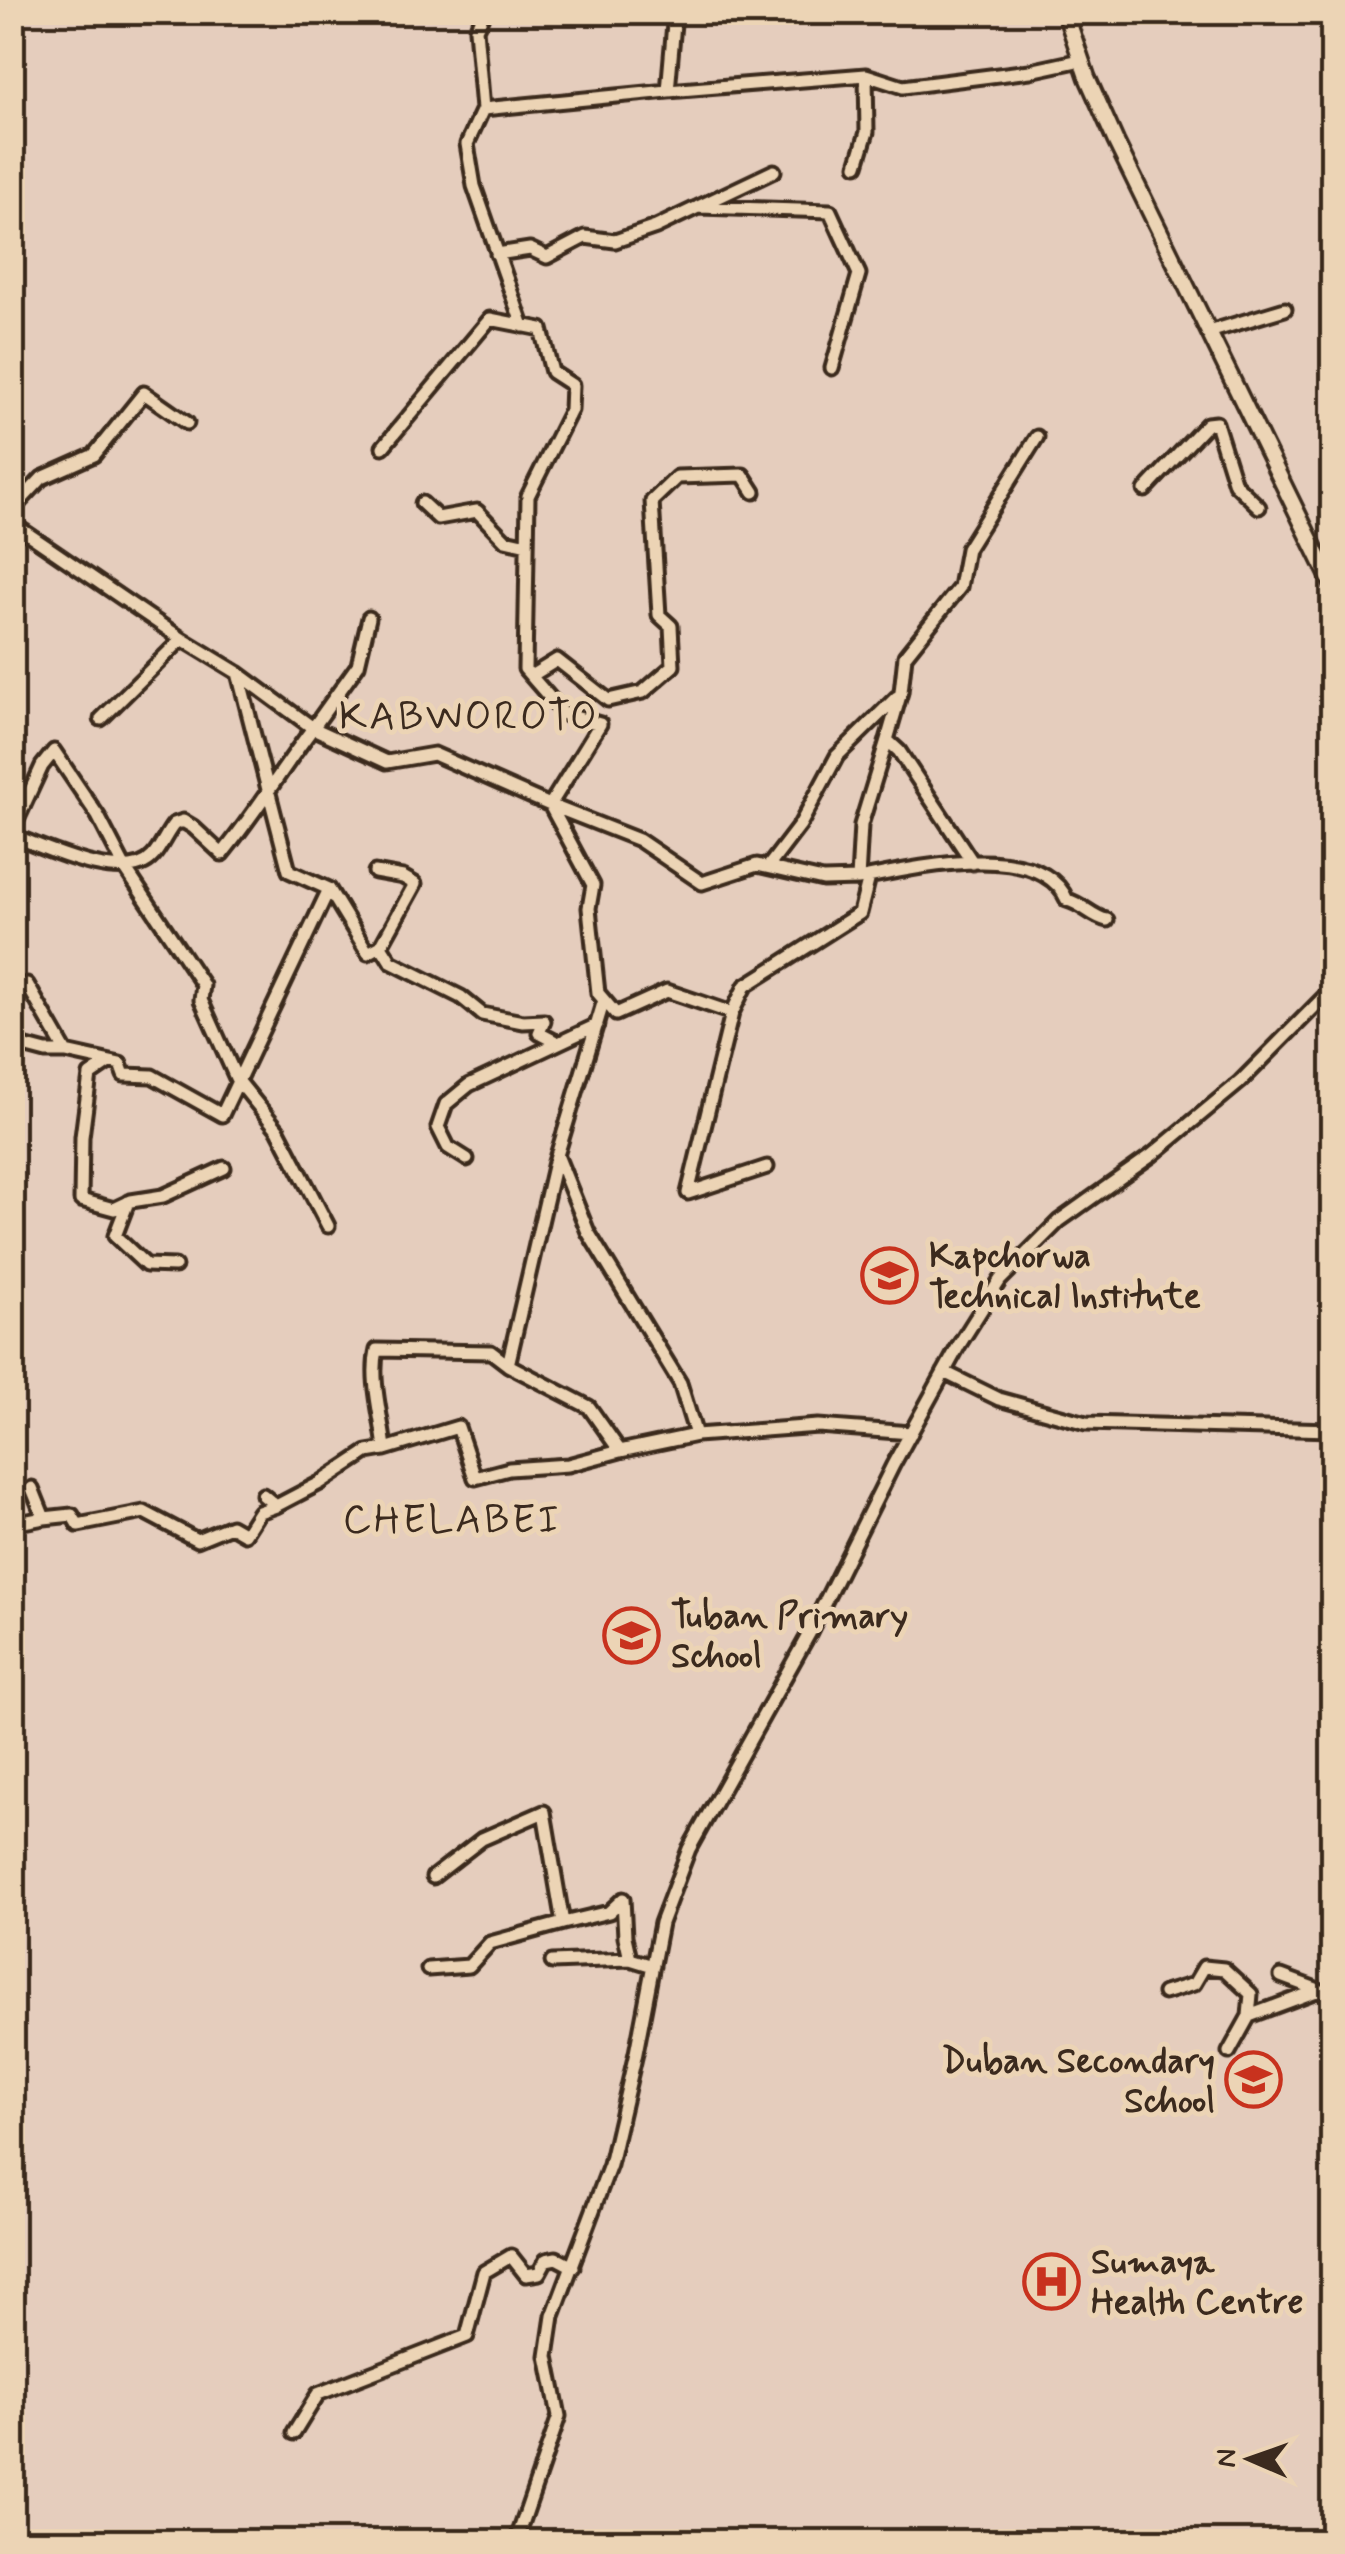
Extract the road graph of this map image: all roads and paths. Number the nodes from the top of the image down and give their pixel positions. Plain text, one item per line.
1 (484, 12) edge
2 (675, 12) edge
3 (1065, 12) edge
4 (1081, 60) junction
5 (866, 75) junction
6 (668, 91) junction
7 (483, 109) junction
8 (857, 165) dead end
9 (774, 171) dead end
10 (698, 207) junction
11 (497, 254) junction
12 (1285, 309) dead end
13 (522, 326) junction
14 (1209, 332) junction
15 (832, 368) dead end
16 (188, 423) dead end
17 (1037, 437) dead end
18 (383, 447) dead end
19 (1145, 490) dead end
20 (754, 492) dead end
21 (422, 502) dead end
22 (1259, 507) dead end
23 (12, 510) edge
24 (12, 523) edge
25 (527, 545) junction
26 (1332, 584) edge
27 (369, 618) dead end
28 (182, 639) junction
29 (238, 674) junction
30 (530, 676) junction
31 (901, 692) junction
32 (101, 720) dead end
33 (313, 728) junction
34 (886, 740) junction
35 (270, 792) junction
36 (550, 805) junction
37 (12, 833) edge
38 (973, 863) junction
39 (768, 867) junction
40 (125, 868) junction
41 (375, 872) dead end
42 (864, 878) junction
43 (328, 889) junction
44 (1107, 920) dead end
45 (382, 946) junction
46 (27, 984) dead end
47 (1332, 990) edge
48 (604, 1000) junction
49 (732, 1013) junction
50 (597, 1025) junction
51 (12, 1043) edge
52 (558, 1043) junction
53 (66, 1052) junction
54 (109, 1062) junction
55 (238, 1080) junction
56 (557, 1154) junction
57 (467, 1159) dead end
58 (767, 1167) dead end
59 (224, 1168) dead end
60 (128, 1202) junction
61 (328, 1226) dead end
62 (175, 1266) dead end
63 (508, 1365) junction
64 (944, 1372) junction
65 (1332, 1430) edge
66 (911, 1433) junction
67 (696, 1435) junction
68 (386, 1449) junction
69 (620, 1451) junction
70 (32, 1488) dead end
71 (263, 1495) dead end
72 (276, 1506) junction
73 (44, 1518) junction
74 (12, 1520) edge
75 (433, 1878) dead end
76 (562, 1923) junction
77 (630, 1960) junction
78 (552, 1962) dead end
79 (653, 1966) junction
80 (428, 1969) dead end
81 (1281, 1976) dead end
82 (1320, 1990) junction
83 (1164, 1993) dead end
84 (1332, 1995) edge
85 (1249, 2016) junction
86 (1229, 2052) dead end
87 (572, 2267) junction
88 (294, 2432) dead end
89 (516, 2542) edge

1 - 7 street
2 - 6 street
3 - 4 main road
4 - 5 street
4 - 14 main road
5 - 6 street
5 - 8 street
6 - 7 street
7 - 11 street
9 - 10 street
10 - 11 street
10 - 15 street
11 - 13 street
12 - 14 street
13 - 18 street
13 - 25 street
14 - 26 main road
16 - 23 street
17 - 31 street
19 - 22 street
20 - 30 street
21 - 25 street
24 - 28 street
25 - 30 street
27 - 33 street
28 - 29 street
28 - 32 street
29 - 33 street
29 - 35 street
30 - 36 street
31 - 34 street
31 - 39 street
33 - 35 street
33 - 36 street
34 - 38 street
34 - 42 street
35 - 40 street
35 - 43 street
36 - 39 street
36 - 48 street
37 - 40 street
37 - 40 street
38 - 42 street
38 - 44 street
39 - 42 street
40 - 55 street
41 - 45 street
42 - 49 street
43 - 45 street
43 - 55 street
45 - 52 street
46 - 53 street
47 - 64 street
48 - 49 street
48 - 50 street
49 - 58 street
50 - 52 street
50 - 56 street
51 - 53 street
52 - 57 street
53 - 54 street
54 - 55 street
54 - 60 street
55 - 61 street
56 - 63 street
56 - 67 street
59 - 60 street
60 - 62 street
63 - 68 street
63 - 69 street
64 - 65 street
64 - 66 street
66 - 67 street
66 - 79 street
67 - 69 street
68 - 69 street
68 - 72 street
70 - 73 street
71 - 72 street
72 - 73 street
73 - 74 street
75 - 76 street
76 - 77 street
76 - 80 street
77 - 78 street
77 - 79 street
79 - 87 street
81 - 82 street
82 - 84 street
82 - 85 street
83 - 85 street
85 - 86 street
87 - 88 street
87 - 89 street

